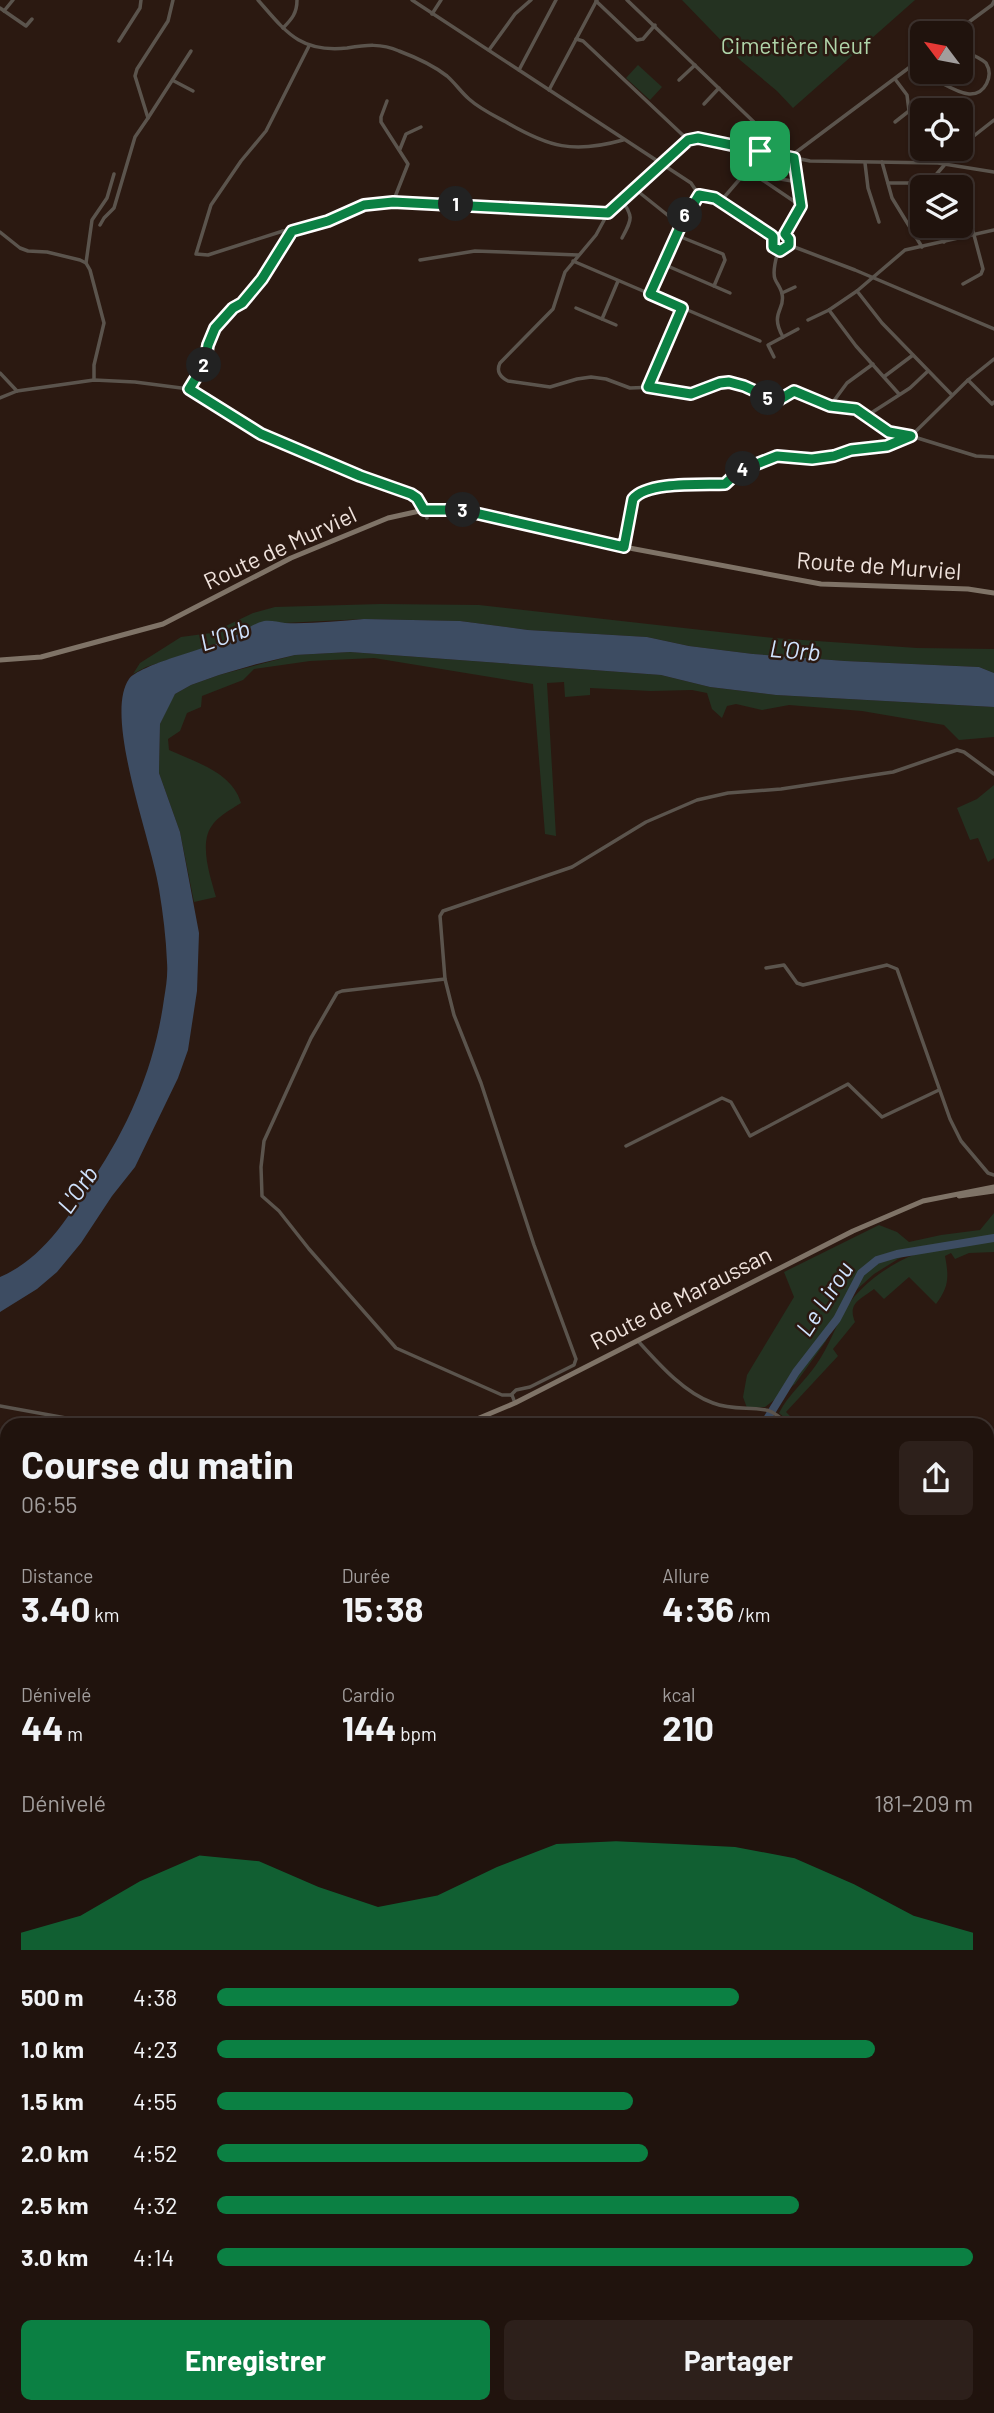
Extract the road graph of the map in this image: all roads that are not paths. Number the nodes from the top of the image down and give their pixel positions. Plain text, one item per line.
1 (13, 0) edge
2 (141, 0) edge
3 (173, 0) edge
4 (258, 0) edge
5 (297, 0) edge
6 (412, 0) edge
7 (441, 0) edge
8 (530, 0) edge
9 (556, 0) edge
10 (596, 0) edge
11 (627, 0) edge
12 (992, 1) edge
13 (2, 9) edge
14 (432, 14) junction
15 (32, 19) dead end
16 (968, 21) edge
17 (655, 26) junction
18 (283, 28) junction
19 (576, 38) junction
20 (119, 41) dead end
21 (309, 46) junction
22 (489, 50) junction
23 (191, 51) dead end
24 (973, 56) edge
25 (695, 65) junction
26 (910, 67) edge
27 (519, 70) junction
28 (895, 79) junction
29 (174, 80) junction
30 (680, 80) dead end
31 (944, 84) edge
32 (719, 88) junction
33 (549, 90) junction
34 (193, 91) dead end
35 (387, 102) dead end
36 (704, 104) dead end
37 (148, 118) junction
38 (994, 120) edge
39 (895, 122) dead end
40 (421, 127) dead end
41 (610, 130) junction
42 (973, 137) edge
43 (625, 139) junction
44 (688, 140) junction
45 (609, 143) junction
46 (809, 144) junction
47 (400, 149) junction
48 (760, 151) junction
49 (794, 158) junction
50 (801, 159) junction
51 (948, 161) edge
52 (882, 162) junction
53 (865, 163) junction
54 (663, 164) junction
55 (946, 164) junction
56 (994, 172) edge
57 (114, 174) dead end
58 (753, 174) junction
59 (938, 175) edge
60 (798, 182) junction
61 (888, 183) junction
62 (910, 184) edge
63 (635, 189) junction
64 (699, 195) junction
65 (621, 200) junction
66 (393, 202) junction
67 (720, 202) junction
68 (801, 206) junction
69 (608, 213) junction
70 (879, 222) dead end
71 (100, 225) dead end
72 (681, 225) junction
73 (973, 227) edge
74 (994, 230) edge
75 (292, 231) junction
76 (0, 232) edge
77 (676, 234) junction
78 (785, 234) junction
79 (975, 234) junction
80 (773, 237) junction
81 (622, 238) dead end
82 (943, 238) edge
83 (944, 242) junction
84 (789, 245) junction
85 (922, 247) junction
86 (778, 251) junction
87 (578, 255) junction
88 (420, 260) dead end
89 (573, 261) junction
90 (86, 263) junction
91 (663, 264) junction
92 (873, 277) junction
93 (618, 281) junction
94 (962, 284) dead end
95 (714, 286) junction
96 (794, 286) dead end
97 (858, 291) junction
98 (730, 293) dead end
99 (782, 293) junction
100 (650, 294) junction
101 (576, 308) dead end
102 (682, 308) junction
103 (829, 310) junction
104 (602, 319) junction
105 (808, 320) dead end
106 (616, 325) dead end
107 (798, 329) dead end
108 (994, 329) edge
109 (783, 337) junction
110 (760, 341) dead end
111 (912, 355) junction
112 (774, 357) dead end
113 (994, 359) edge
114 (873, 364) junction
115 (928, 371) junction
116 (0, 373) edge
117 (886, 376) junction
118 (94, 380) junction
119 (968, 380) junction
120 (648, 387) junction
121 (189, 389) junction
122 (17, 391) junction
123 (899, 394) junction
124 (952, 395) junction
125 (0, 398) edge
126 (993, 404) edge
127 (830, 406) junction
128 (868, 415) junction
129 (911, 436) junction
130 (994, 457) edge
131 (424, 510) junction
132 (427, 518) dead end
133 (624, 547) junction
134 (994, 593) edge
135 (0, 660) edge
136 (994, 775) edge
137 (766, 968) dead end
138 (445, 979) junction
139 (939, 1090) junction
140 (626, 1146) dead end
141 (994, 1175) edge
142 (994, 1189) edge
143 (638, 1339) junction
144 (510, 1395) junction
145 (515, 1403) junction
146 (0, 1406) edge
147 (66, 1418) edge
148 (479, 1418) edge
149 (779, 1418) edge

1 - 13 street
2 - 20 street
3 - 37 street
4 - 18 street
5 - 18 street
6 - 14 street
7 - 14 street
8 - 22 street
9 - 27 street
10 - 17 street
10 - 19 street
11 - 17 street
12 - 16 street
13 - 15 street
14 - 22 street
17 - 25 street
18 - 21 street
19 - 33 street
19 - 44 street
21 - 45 street
21 - 75 street
22 - 27 street
23 - 29 street
24 - 31 street
25 - 30 street
25 - 32 street
26 - 28 street
27 - 33 street
28 - 39 street
28 - 46 street
29 - 34 street
29 - 37 street
32 - 36 street
32 - 48 street
33 - 41 street
35 - 47 street
37 - 71 street
38 - 42 street
40 - 47 street
41 - 43 street
41 - 45 street
43 - 45 street
43 - 54 street
44 - 48 street
44 - 54 street
46 - 49 street
46 - 50 street
47 - 66 street
48 - 49 street
49 - 50 street
49 - 60 street
50 - 53 street
51 - 55 street
52 - 53 street
52 - 55 street
52 - 61 street
53 - 70 street
54 - 63 street
54 - 64 street
55 - 56 street
55 - 59 street
57 - 90 street
58 - 60 street
58 - 67 street
58 - 68 street
60 - 68 street
61 - 62 street
61 - 85 street
63 - 65 street
63 - 72 street
64 - 67 street
64 - 72 street
65 - 69 street
65 - 81 street
66 - 69 street
66 - 75 street
67 - 80 street
68 - 78 street
69 - 87 street
72 - 77 street
73 - 79 street
74 - 79 street
75 - 121 street
76 - 90 street
77 - 91 street
77 - 95 street
78 - 80 street
78 - 84 street
79 - 83 street
79 - 94 street
80 - 86 street
82 - 83 street
83 - 85 street
84 - 86 street
84 - 92 street
85 - 92 street
86 - 99 street
87 - 88 street
87 - 89 street
89 - 93 street
89 - 120 street
90 - 118 street
91 - 95 street
91 - 100 street
92 - 97 street
92 - 108 street
93 - 100 street
93 - 104 street
95 - 98 street
96 - 99 street
97 - 103 street
97 - 111 street
99 - 109 street
100 - 102 street
101 - 104 street
102 - 110 street
102 - 120 street
103 - 105 street
103 - 114 street
104 - 106 street
107 - 109 street
109 - 112 street
111 - 115 street
111 - 117 street
113 - 119 street
114 - 117 street
114 - 127 street
115 - 123 street
115 - 124 street
116 - 122 street
117 - 123 street
118 - 121 street
118 - 122 street
119 - 124 street
119 - 126 street
120 - 127 street
121 - 131 street
122 - 125 street
123 - 128 street
124 - 129 street
127 - 128 street
128 - 129 street
129 - 130 street
129 - 133 street
131 - 132 street
131 - 133 main road, Route de Murviel
131 - 135 main road, Route de Murviel
133 - 134 main road, Route de Murviel
136 - 138 street
137 - 139 street
138 - 144 street
138 - 144 street
139 - 140 street
139 - 141 street
142 - 143 main road, Route de Maraussan
143 - 145 main road, Route de Maraussan
143 - 149 street
144 - 145 street
145 - 148 main road, Route de Maraussan
146 - 147 street

